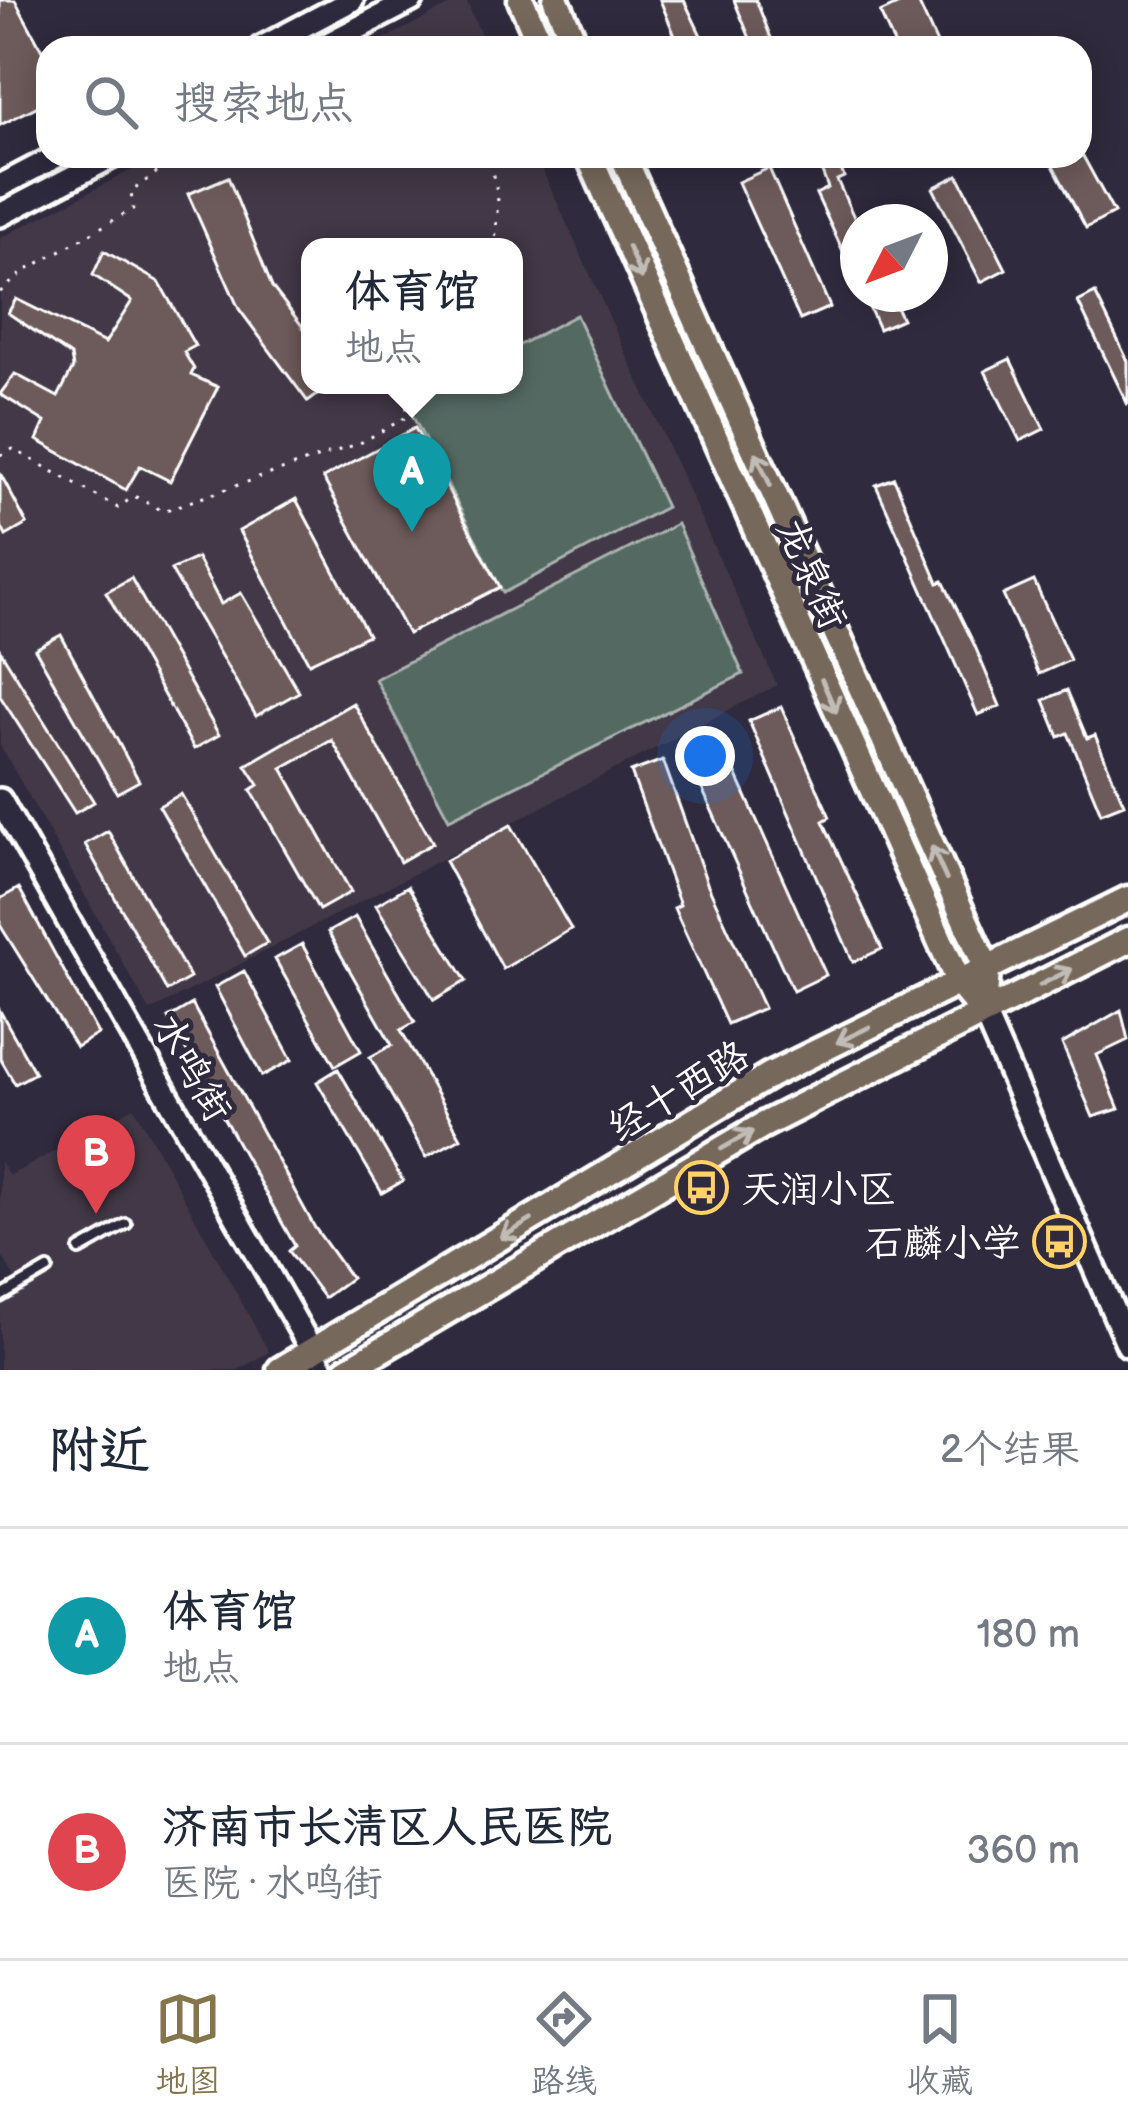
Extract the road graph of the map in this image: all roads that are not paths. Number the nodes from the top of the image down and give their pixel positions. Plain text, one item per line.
1 (352, 0) edge
2 (412, 0) edge
3 (521, 0) edge
4 (556, 0) edge
5 (284, 36) edge
6 (343, 36) edge
7 (537, 36) edge
8 (572, 36) edge
9 (36, 167) edge
10 (90, 168) edge
11 (594, 168) edge
12 (628, 168) edge
13 (0, 186) edge
14 (0, 215) edge
15 (0, 800) edge
16 (1128, 899) edge
17 (1128, 940) edge
18 (987, 970) junction
19 (958, 983) junction
20 (984, 1013) junction
21 (126, 1224) dead end
22 (80, 1250) dead end
23 (48, 1269) dead end
24 (0, 1297) edge
25 (1128, 1345) edge
26 (318, 1361) edge
27 (280, 1370) edge
28 (347, 1370) edge

1 - 5 main road
2 - 6 main road
3 - 7 main road
4 - 8 main road
9 - 13 main road
10 - 14 main road
11 -> 19 main road, 龙泉街
18 -> 12 main road, 龙泉街
15 - 26 main road, 水鸣街
16 - 18 main road, 经十西路
20 -> 17 main road, 经十西路
18 - 19 main road, 经十西路
18 - 20 main road, 龙泉街
19 - 20 main road, 龙泉街
19 -> 26 main road, 经十西路
20 - 25 main road, 龙泉街
28 -> 20 main road, 经十西路
21 - 22 lane
23 - 24 lane
26 - 27 main road, 经十西路

